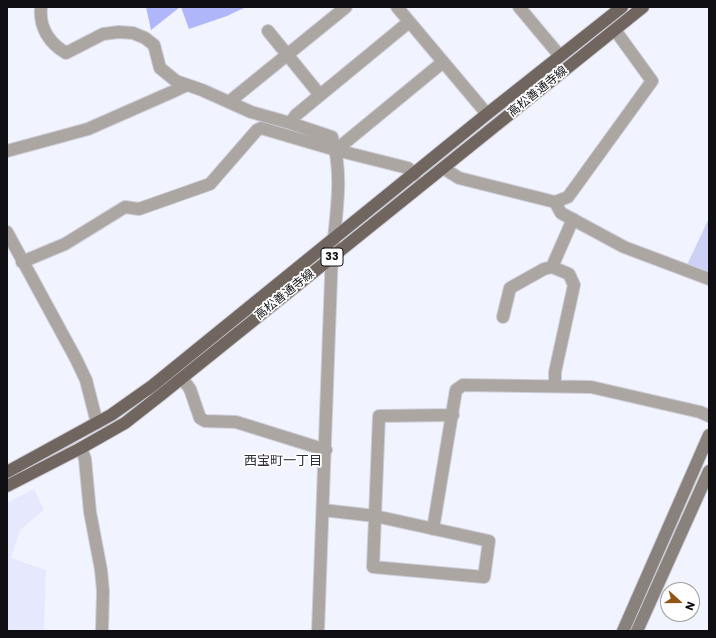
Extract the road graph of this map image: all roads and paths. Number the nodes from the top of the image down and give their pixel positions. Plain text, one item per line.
1 (41, 7) edge
2 (346, 7) edge
3 (397, 7) edge
4 (519, 7) edge
5 (622, 7) edge
6 (643, 7) edge
7 (409, 22) junction
8 (615, 30) junction
9 (268, 31) dead end
10 (287, 55) junction
11 (560, 56) junction
12 (443, 62) junction
13 (186, 85) junction
14 (320, 95) junction
15 (229, 102) junction
16 (487, 114) junction
17 (290, 123) junction
18 (336, 150) junction
19 (7, 151) edge
20 (443, 168) junction
21 (414, 175) junction
22 (555, 202) junction
23 (573, 219) junction
24 (7, 232) edge
25 (334, 239) junction
26 (332, 258) junction
27 (22, 262) junction
28 (552, 267) junction
29 (709, 279) edge
30 (503, 317) dead end
31 (182, 378) junction
32 (555, 386) junction
33 (453, 415) junction
34 (709, 416) edge
35 (97, 423) junction
36 (709, 435) edge
37 (81, 448) junction
38 (326, 450) junction
39 (709, 471) edge
40 (7, 472) edge
41 (7, 486) edge
42 (323, 510) junction
43 (375, 516) junction
44 (433, 529) junction
45 (102, 631) edge
46 (318, 631) edge
47 (623, 631) edge
48 (637, 631) edge

1 - 13 street
2 - 10 street
3 - 7 street
4 - 11 street
5 - 11 main road, 高松善通寺線 / 33
6 - 8 main road, 高松善通寺線 / 33
7 - 12 street
7 - 14 street
8 - 20 main road, 高松善通寺線 / 33
8 - 22 street
9 - 10 street
10 - 14 street
10 - 15 street
11 - 16 main road, 高松善通寺線 / 33
12 - 16 street
12 - 18 street
13 - 15 street
13 - 19 street
14 - 17 street
15 - 17 street
16 - 21 main road, 高松善通寺線 / 33
17 - 18 street
18 - 21 street
18 - 25 street
18 - 27 street
20 - 22 street
20 - 26 main road, 高松善通寺線 / 33
21 - 25 main road, 高松善通寺線 / 33
22 - 23 street
23 - 28 street
23 - 29 street
24 - 27 street
25 - 26 street
25 - 35 main road, 高松善通寺線 / 33
26 - 31 main road, 高松善通寺線 / 33
26 - 38 street
27 - 35 street
28 - 30 street
28 - 32 street
31 - 37 main road, 高松善通寺線 / 33
31 - 38 street
32 - 33 street
32 - 34 street
33 - 43 street
33 - 44 street
35 - 40 main road, 高松善通寺線 / 33
36 - 47 street
37 - 41 main road, 高松善通寺線 / 33
37 - 45 street
38 - 42 street
39 - 48 street
42 - 43 street
42 - 46 street
43 - 44 street
43 - 44 street

